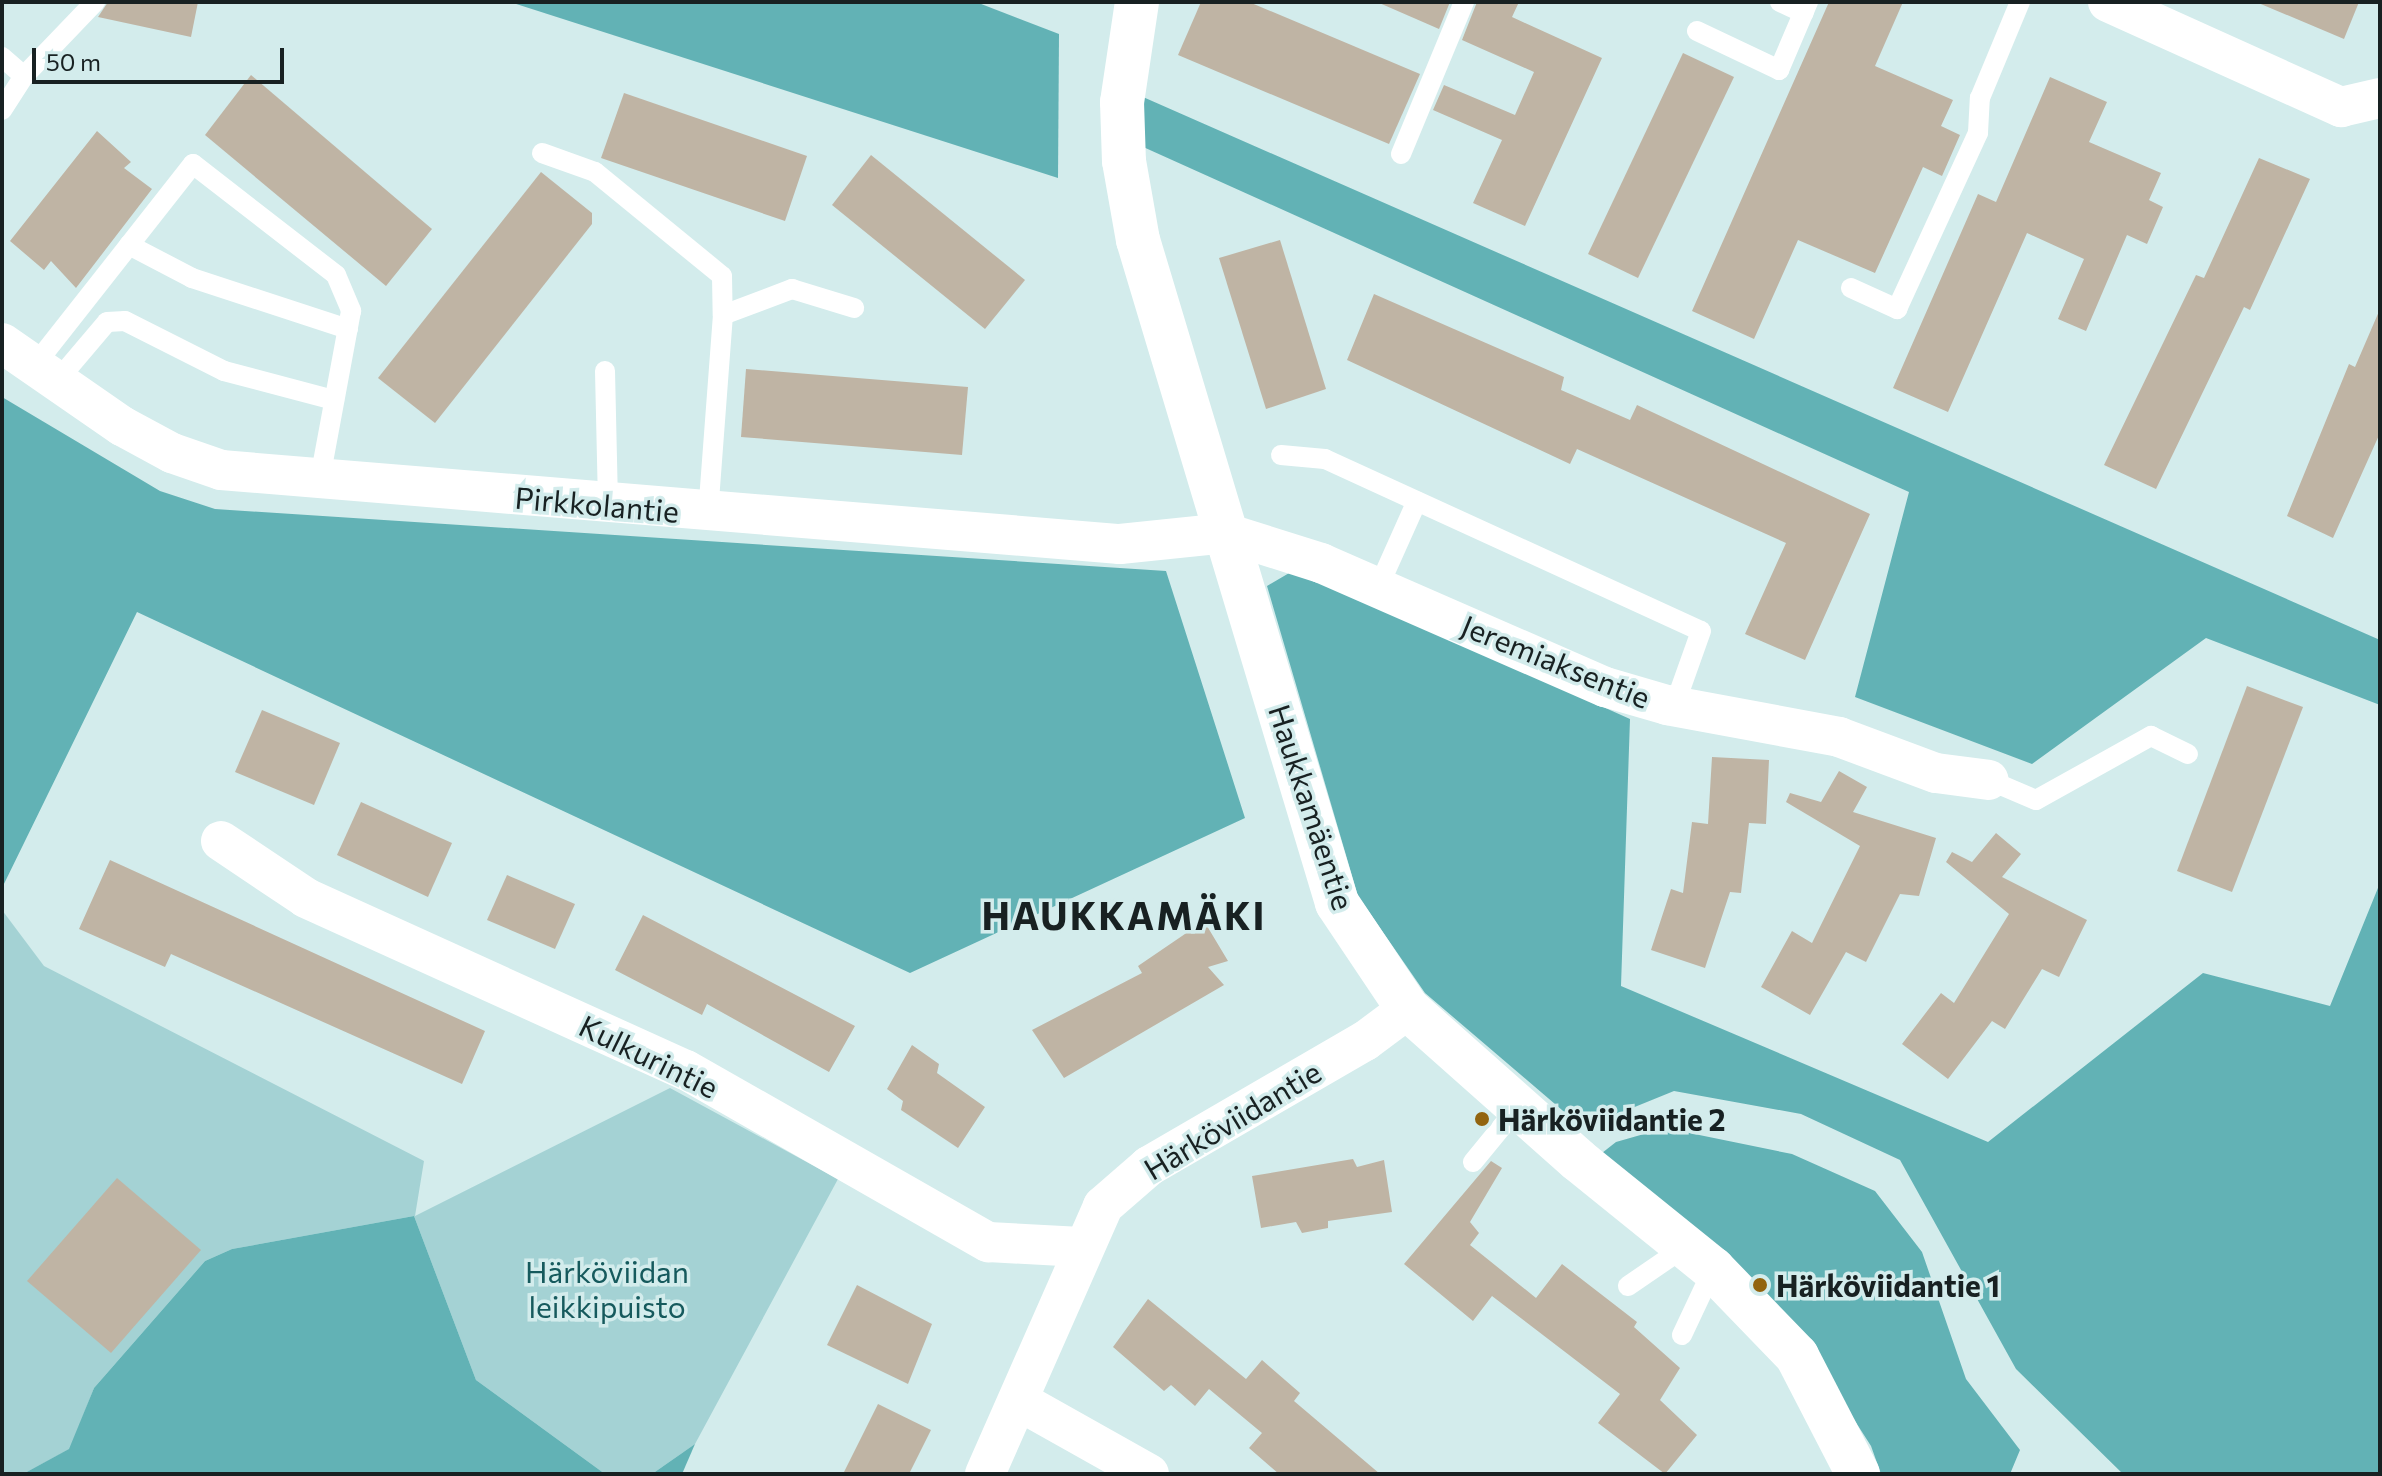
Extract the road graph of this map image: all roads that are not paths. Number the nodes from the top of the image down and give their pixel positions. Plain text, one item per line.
1 (95, 2) edge
2 (1137, 2) edge
3 (1464, 2) edge
4 (1780, 2) edge
5 (2020, 2) edge
6 (2108, 2) edge
7 (1806, 7) edge
8 (1697, 31) dead end
9 (2, 57) edge
10 (24, 76) junction
11 (2380, 98) edge
12 (2, 110) edge
13 (542, 153) dead end
14 (1401, 154) dead end
15 (129, 245) junction
16 (1851, 288) dead end
17 (854, 308) dead end
18 (723, 315) junction
19 (348, 329) junction
20 (2, 343) edge
21 (605, 371) dead end
22 (46, 373) junction
23 (334, 400) junction
24 (1281, 455) dead end
25 (320, 479) junction
26 (1417, 501) junction
27 (608, 505) junction
28 (708, 514) junction
29 (1226, 533) junction
30 (1378, 588) junction
31 (1674, 707) junction
32 (2188, 754) dead end
33 (1989, 780) joint
34 (221, 841) dead end
35 (1408, 1009) junction
36 (1518, 1107) junction
37 (1473, 1162) dead end
38 (1081, 1247) junction
39 (1699, 1258) junction
40 (1628, 1286) dead end
41 (1682, 1335) dead end
42 (1019, 1401) junction
43 (985, 1474) edge
44 (1149, 1474) edge
45 (1858, 1474) edge

1 - 10 lane
2 - 29 street, Haukkamäentie
3 - 14 lane
4 - 7 lane
5 - 16 lane
6 - 11 street
7 - 8 lane
9 - 10 lane
10 - 12 lane
13 - 18 lane
15 - 19 lane
15 - 19 lane
15 - 22 lane
17 - 18 lane
18 - 28 lane
19 - 23 lane
20 - 22 street, Pirkkolantie
21 - 27 lane
22 - 23 lane
22 - 25 street, Pirkkolantie
23 - 25 lane
24 - 26 lane
25 - 27 street, Pirkkolantie
26 - 30 lane
26 - 31 lane
27 - 28 street, Pirkkolantie
28 - 29 street, Pirkkolantie
29 - 30 street, Jeremiaksentie
29 - 35 street, Haukkamäentie
30 - 31 street, Jeremiaksentie
31 - 33 street, Jeremiaksentie
32 - 33 lane
34 - 38 street, Kulkurintie
35 - 36 street, Haukkamäentie
35 - 38 street, Härköviidantie
36 - 37 lane
36 - 39 street, Haukkamäentie
38 - 42 street, Härköviidantie
39 - 40 lane
39 - 41 lane
39 - 45 street, Haukkamäentie
42 - 43 street, Härköviidantie
42 - 44 street

